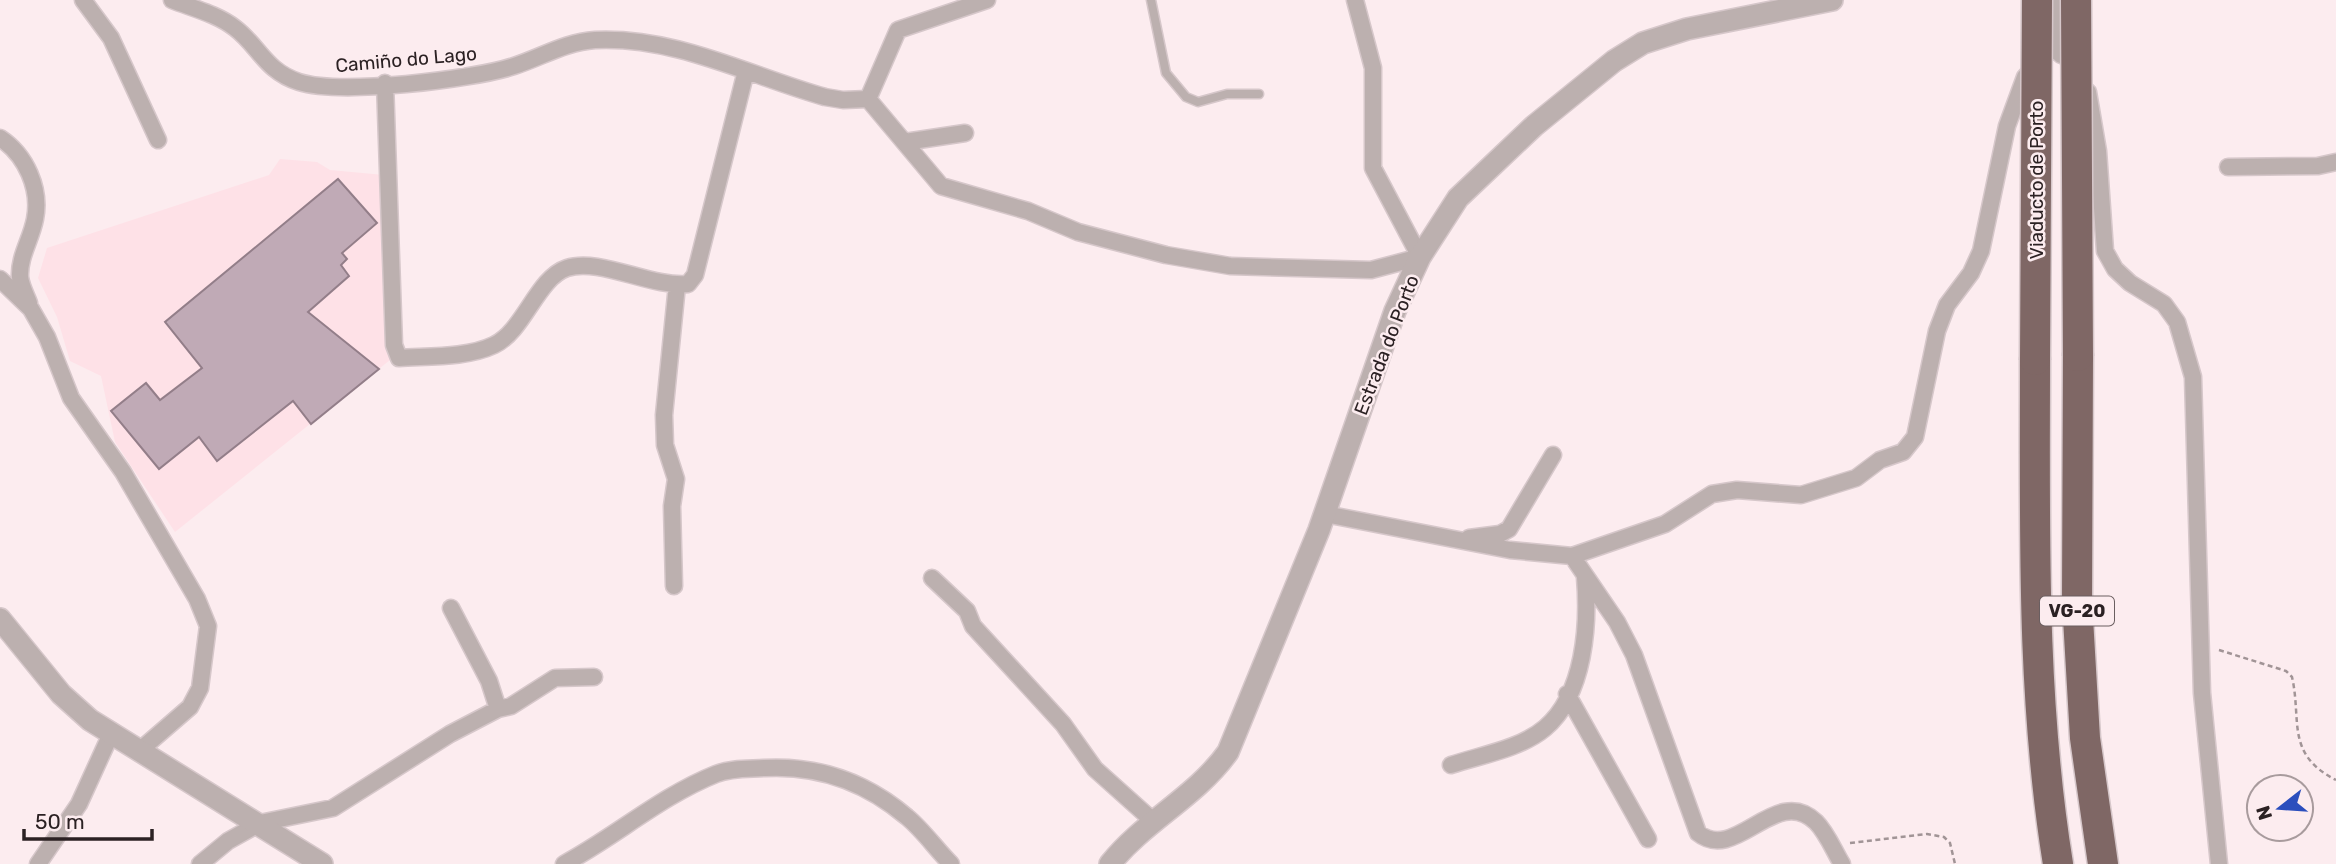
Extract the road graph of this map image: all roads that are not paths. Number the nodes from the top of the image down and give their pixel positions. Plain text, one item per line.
1 (83, 0) edge
2 (172, 0) edge
3 (987, 0) edge
4 (1151, 0) edge
5 (1355, 0) edge
6 (1832, 0) edge
7 (2037, 0) edge
8 (2054, 0) edge
9 (2076, 0) edge
10 (2054, 47) junction
11 (746, 71) junction
12 (385, 83) junction
13 (1259, 94) dead end
14 (868, 99) junction
15 (965, 132) dead end
16 (0, 138) edge
17 (158, 140) dead end
18 (905, 142) junction
19 (2336, 162) edge
20 (2228, 167) dead end
21 (1420, 257) junction
22 (0, 279) edge
23 (677, 285) junction
24 (31, 309) junction
25 (1553, 454) dead end
26 (1325, 514) junction
27 (1460, 540) junction
28 (1572, 556) junction
29 (1585, 577) junction
30 (932, 578) dead end
31 (674, 586) dead end
32 (451, 608) dead end
33 (0, 619) edge
34 (594, 677) dead end
35 (1567, 694) junction
36 (498, 709) junction
37 (110, 736) junction
38 (138, 752) junction
39 (1451, 765) dead end
40 (1152, 820) junction
41 (260, 823) junction
42 (1648, 839) dead end
43 (38, 864) edge
44 (200, 864) edge
45 (322, 864) edge
46 (564, 864) edge
47 (951, 864) edge
48 (1110, 864) edge
49 (1842, 864) edge
50 (2058, 864) edge
51 (2103, 864) edge
52 (2220, 864) edge

1 - 17 street
2 - 12 street, Camiño do Lago
3 - 14 street
4 - 13 lane
5 - 21 street
6 - 21 street, Estrada do Porto
7 - 50 highway, Viaducto de Porto / VG-20, bridge
8 - 10 street
9 - 51 highway, Viaducto de Porto / VG-20, bridge
10 - 28 street
10 - 52 street
11 - 12 street, Camiño do Lago
11 - 14 street, Camiño do Lago
11 - 23 street
12 - 23 street
14 - 18 street
15 - 18 street
16 - 24 street
18 - 21 street
19 - 20 street
21 - 26 street, Estrada do Porto
22 - 24 street
23 - 31 street
24 - 38 street
25 - 27 street
26 - 27 street
26 - 40 street, Estrada do Porto
27 - 28 street
28 - 29 street
29 - 35 street
29 - 49 street
30 - 40 street
32 - 36 street
33 - 37 street
34 - 36 street
35 - 39 street
35 - 42 street
36 - 41 street
37 - 38 street
37 - 43 street
38 - 41 street
40 - 48 street, Estrada do Porto
41 - 44 street
41 - 45 street
46 - 47 street

